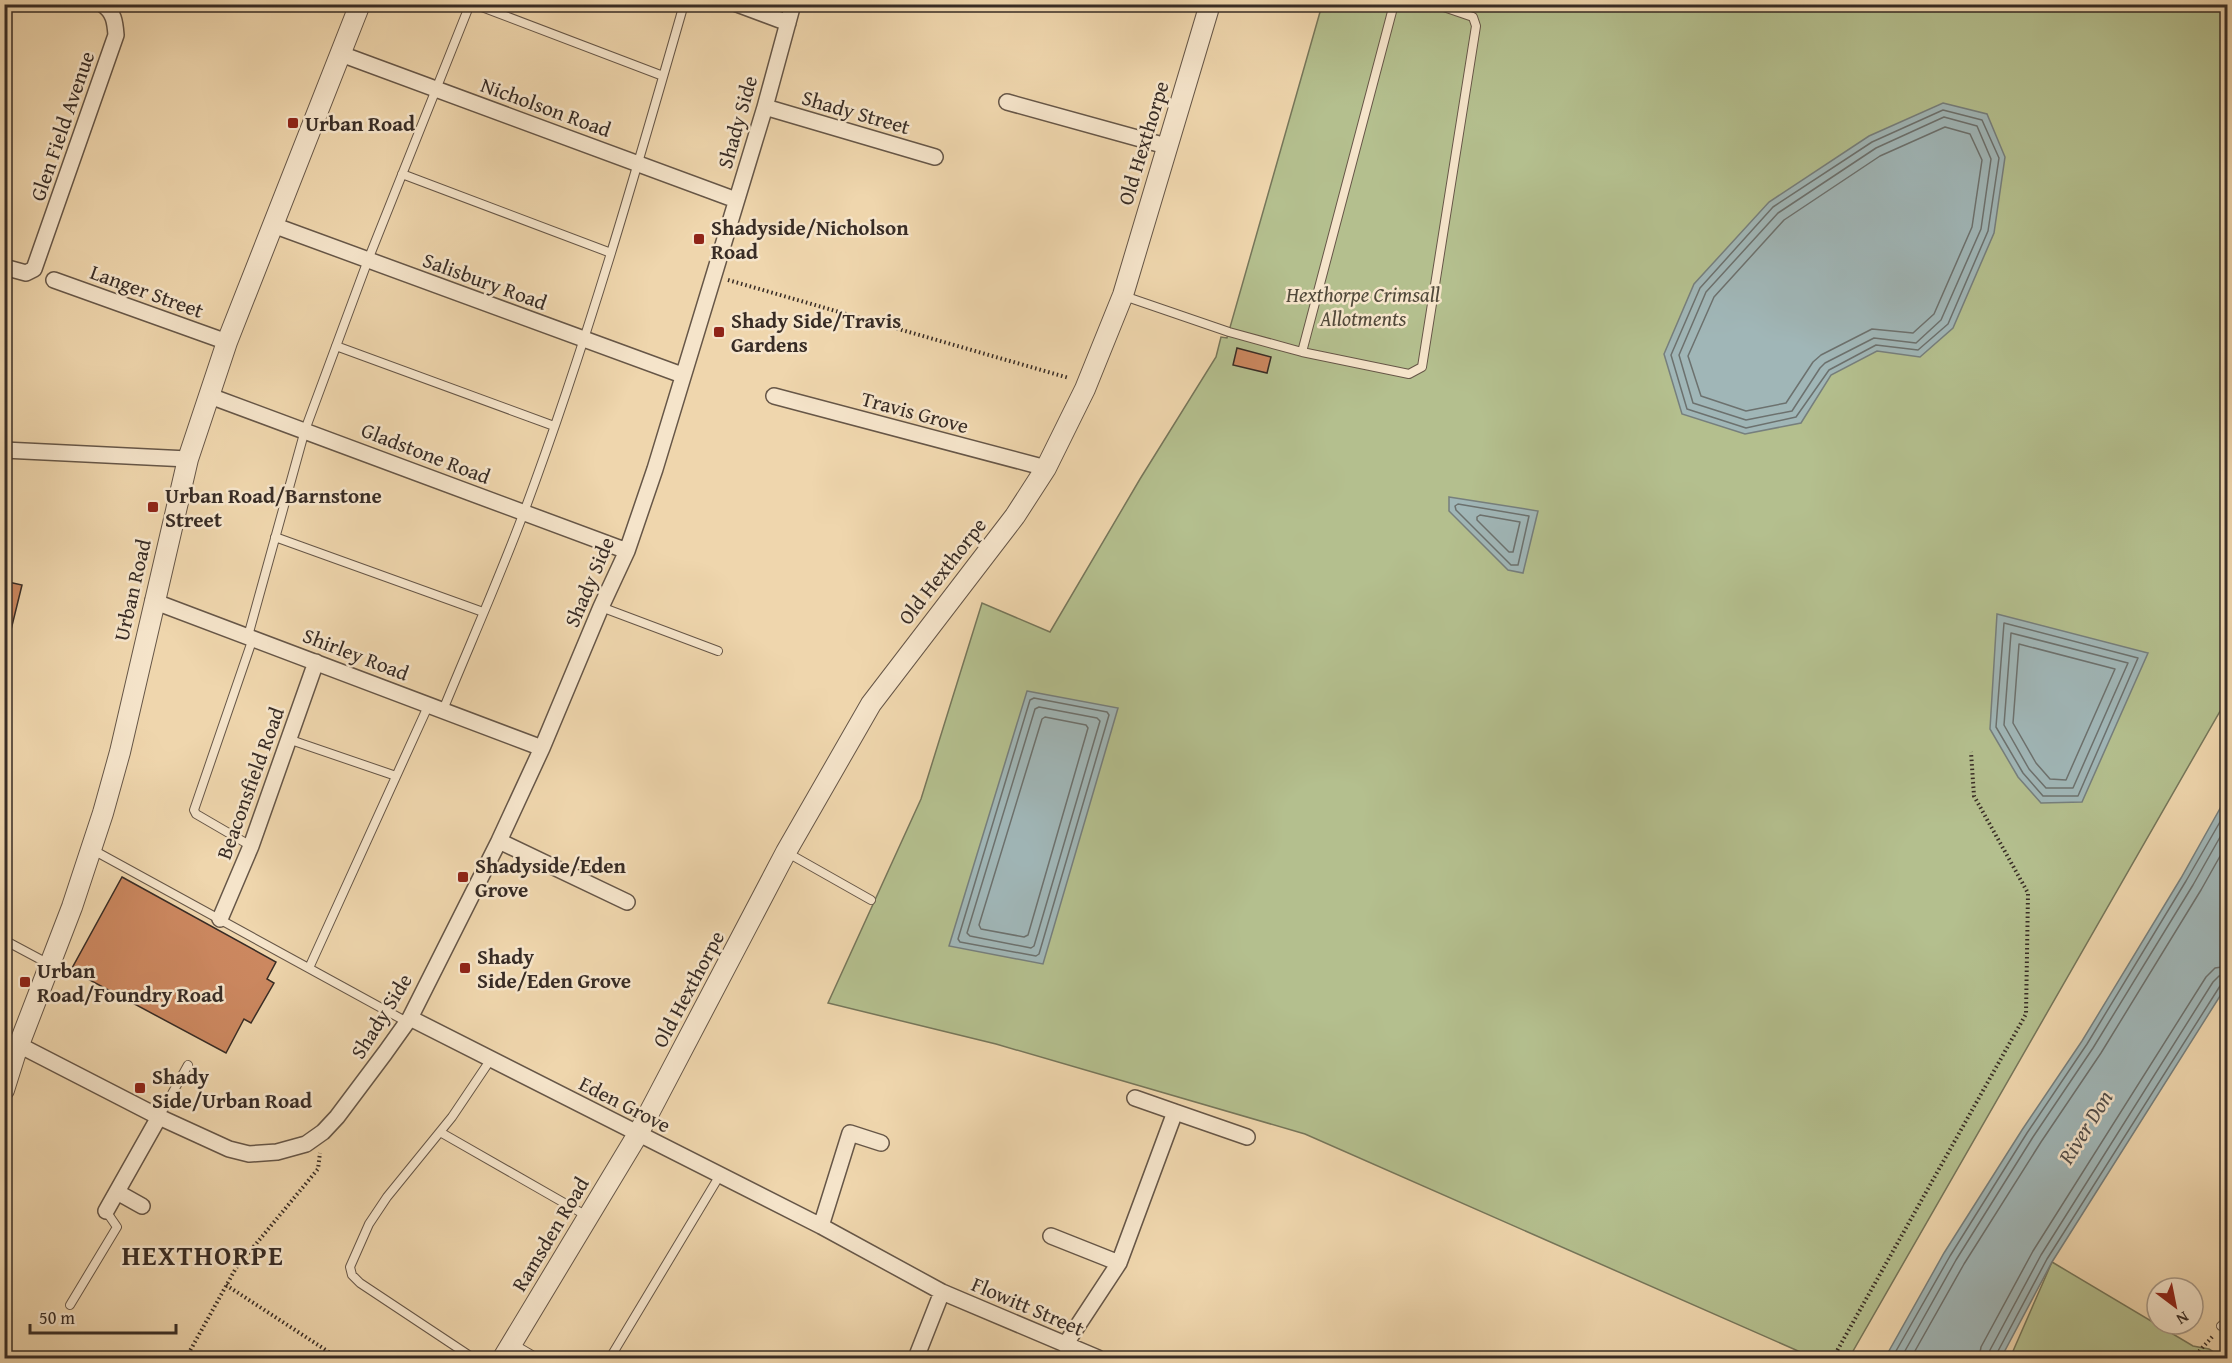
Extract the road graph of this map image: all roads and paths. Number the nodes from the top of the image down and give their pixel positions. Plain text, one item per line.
1 (102, 4) edge
2 (360, 4) edge
3 (472, 4) edge
4 (684, 4) edge
5 (737, 4) edge
6 (793, 4) edge
7 (1210, 4) edge
8 (1394, 4) edge
9 (1435, 4) edge
10 (788, 23) junction
11 (341, 54) junction
12 (663, 76) junction
13 (436, 89) junction
14 (1007, 102) dead end
15 (765, 107) junction
16 (1166, 146) junction
17 (935, 157) dead end
18 (639, 164) junction
19 (402, 174) junction
20 (736, 200) junction
21 (273, 225) junction
22 (611, 253) junction
23 (368, 260) junction
24 (4, 267) edge
25 (713, 276) junction
26 (54, 280) dead end
27 (1123, 295) junction
28 (584, 340) junction
29 (227, 342) junction
30 (336, 346) junction
31 (1302, 352) junction
32 (682, 375) junction
33 (1088, 383) junction
34 (210, 396) junction
35 (774, 396) dead end
36 (554, 426) junction
37 (305, 430) junction
38 (4, 450) edge
39 (188, 459) junction
40 (1046, 468) junction
41 (524, 512) junction
42 (275, 537) junction
43 (627, 551) junction
44 (153, 601) junction
45 (601, 607) junction
46 (483, 612) junction
47 (251, 637) junction
48 (718, 651) dead end
49 (316, 662) junction
50 (436, 707) junction
51 (288, 739) junction
52 (542, 748) junction
53 (1971, 752) dead end
54 (396, 776) junction
55 (499, 842) junction
56 (251, 846) junction
57 (91, 849) junction
58 (786, 852) junction
59 (871, 900) dead end
60 (627, 902) dead end
61 (220, 919) junction
62 (4, 940) edge
63 (51, 965) junction
64 (309, 968) junction
65 (409, 1020) junction
66 (13, 1050) edge
67 (490, 1059) junction
68 (188, 1065) dead end
69 (4, 1090) edge
70 (1135, 1098) dead end
71 (1175, 1112) junction
72 (159, 1117) junction
73 (323, 1132) junction
74 (440, 1132) junction
75 (638, 1134) junction
76 (1247, 1137) dead end
77 (881, 1143) dead end
78 (720, 1175) junction
79 (117, 1192) junction
80 (142, 1206) dead end
81 (106, 1211) joint
82 (588, 1216) junction
83 (821, 1226) junction
84 (1051, 1236) dead end
85 (1119, 1263) junction
86 (226, 1286) junction
87 (942, 1292) junction
88 (70, 1305) dead end
89 (2228, 1320) edge
90 (2221, 1326) joint
91 (1065, 1345) junction
92 (507, 1351) edge
93 (2202, 1352) junction
94 (186, 1359) edge
95 (338, 1359) edge
96 (473, 1359) edge
97 (537, 1359) edge
98 (610, 1359) edge
99 (916, 1359) edge
100 (1098, 1359) edge
101 (1833, 1359) edge
102 (2193, 1359) edge
103 (2199, 1359) edge

1 - 24 street, Glen Field Avenue
2 - 11 street, Urban Road
3 - 12 lane
3 - 13 lane
4 - 12 lane
5 - 10 street
6 - 10 street, Shady Side
7 - 16 street, Old Hexthorpe
8 - 31 lane
9 - 31 lane
10 - 15 street, Shady Side
11 - 13 street, Nicholson Road
11 - 21 street, Urban Road
12 - 18 lane
13 - 18 street, Nicholson Road
13 - 19 lane
14 - 16 street
15 - 17 street, Shady Street
15 - 20 street, Shady Side
16 - 27 street, Old Hexthorpe
18 - 20 street, Nicholson Road
18 - 22 lane
19 - 22 lane
19 - 23 lane
20 - 25 street, Shady Side
21 - 23 street, Salisbury Road
21 - 29 street, Urban Road
22 - 28 lane
23 - 28 street, Salisbury Road
23 - 30 lane
25 - 32 street, Shady Side
25 - 33 path
26 - 29 street, Langer Street
27 - 31 lane
27 - 33 street, Old Hexthorpe
28 - 32 street, Salisbury Road
28 - 36 lane
29 - 34 street, Urban Road
30 - 36 lane
30 - 37 lane
32 - 43 street, Shady Side
33 - 40 street, Old Hexthorpe
34 - 37 street, Gladstone Road
34 - 39 street, Urban Road
35 - 40 street, Travis Grove
36 - 41 lane
37 - 41 street, Gladstone Road
37 - 42 lane
38 - 39 street
39 - 44 street, Urban Road
40 - 58 street, Old Hexthorpe
41 - 43 street, Gladstone Road
41 - 46 lane
42 - 46 lane
42 - 47 lane
43 - 45 street, Shady Side
44 - 47 street, Shirley Road
44 - 57 street, Urban Road
45 - 48 lane
45 - 52 street, Shady Side
46 - 50 lane
47 - 49 street, Shirley Road
47 - 56 lane
49 - 50 street, Shirley Road
49 - 51 street, Beaconsfield Road
50 - 52 street, Shirley Road
50 - 54 lane
51 - 54 lane
51 - 56 street, Beaconsfield Road
52 - 55 street, Shady Side
53 - 101 path
54 - 64 lane
55 - 60 street
55 - 65 street, Shady Side
56 - 61 street, Beaconsfield Road
57 - 61 lane
57 - 63 street, Urban Road
58 - 59 lane
58 - 75 street, Old Hexthorpe
61 - 64 lane
62 - 63 lane
63 - 66 street, Urban Road
64 - 65 lane
65 - 67 street, Eden Grove
65 - 73 street, Shady Side
66 - 69 street, Urban Road
66 - 72 street, Shady Side
67 - 74 lane
67 - 75 street, Eden Grove
68 - 72 lane
70 - 71 street
71 - 76 street
71 - 85 street
72 - 73 street, Shady Side
72 - 79 street
73 - 86 path
74 - 82 lane
74 - 96 lane
75 - 78 street, Eden Grove
75 - 82 street, Ramsden Road
77 - 83 street
78 - 83 street, Eden Grove
78 - 98 lane
79 - 80 street
79 - 81 street
81 - 88 lane
82 - 92 street, Ramsden Road
83 - 87 street, Eden Grove
84 - 85 street
85 - 91 street
86 - 94 path
86 - 95 path
87 - 91 street, Flowitt Street
87 - 99 street
89 - 90 lane
90 - 93 path
91 - 100 street, Flowitt Street
92 - 97 lane
93 - 102 path
93 - 103 path

